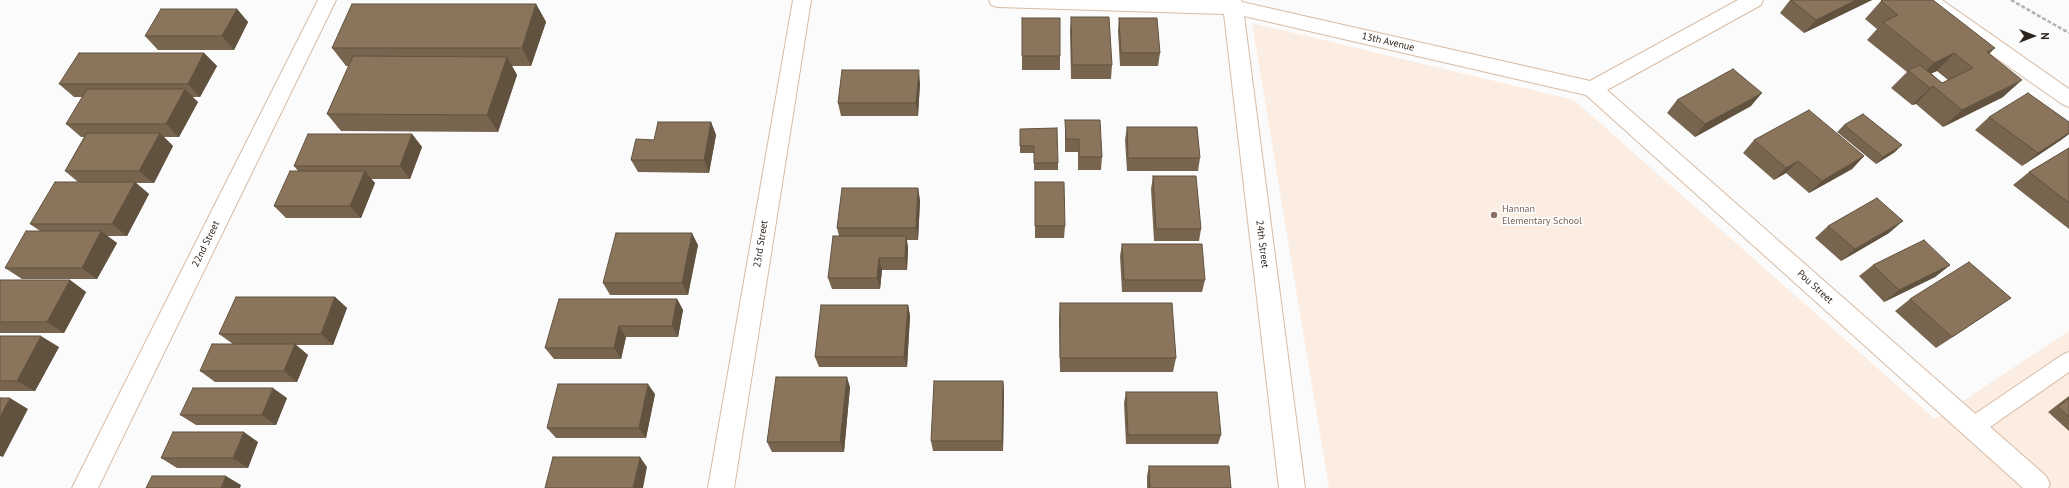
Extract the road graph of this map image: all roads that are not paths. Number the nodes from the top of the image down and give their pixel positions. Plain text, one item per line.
1 (326, 0) edge
2 (802, 0) edge
3 (998, 0) edge
4 (1754, 0) edge
5 (1928, 0) edge
6 (1232, 4) edge
7 (1592, 89) junction
8 (2069, 99) edge
9 (2069, 361) edge
10 (1973, 427) junction
11 (2037, 484) dead end
12 (85, 488) edge
13 (721, 488) edge
14 (1292, 488) edge

1 - 12 street, 22nd Street
2 - 13 street, 23rd Street
3 - 6 street, 13th Avenue
4 - 7 street
5 - 8 street
6 - 7 street, 13th Avenue
6 - 14 street, 24th Street
7 - 10 street, Pou Street
9 - 10 lane
10 - 11 street, Pou Street

